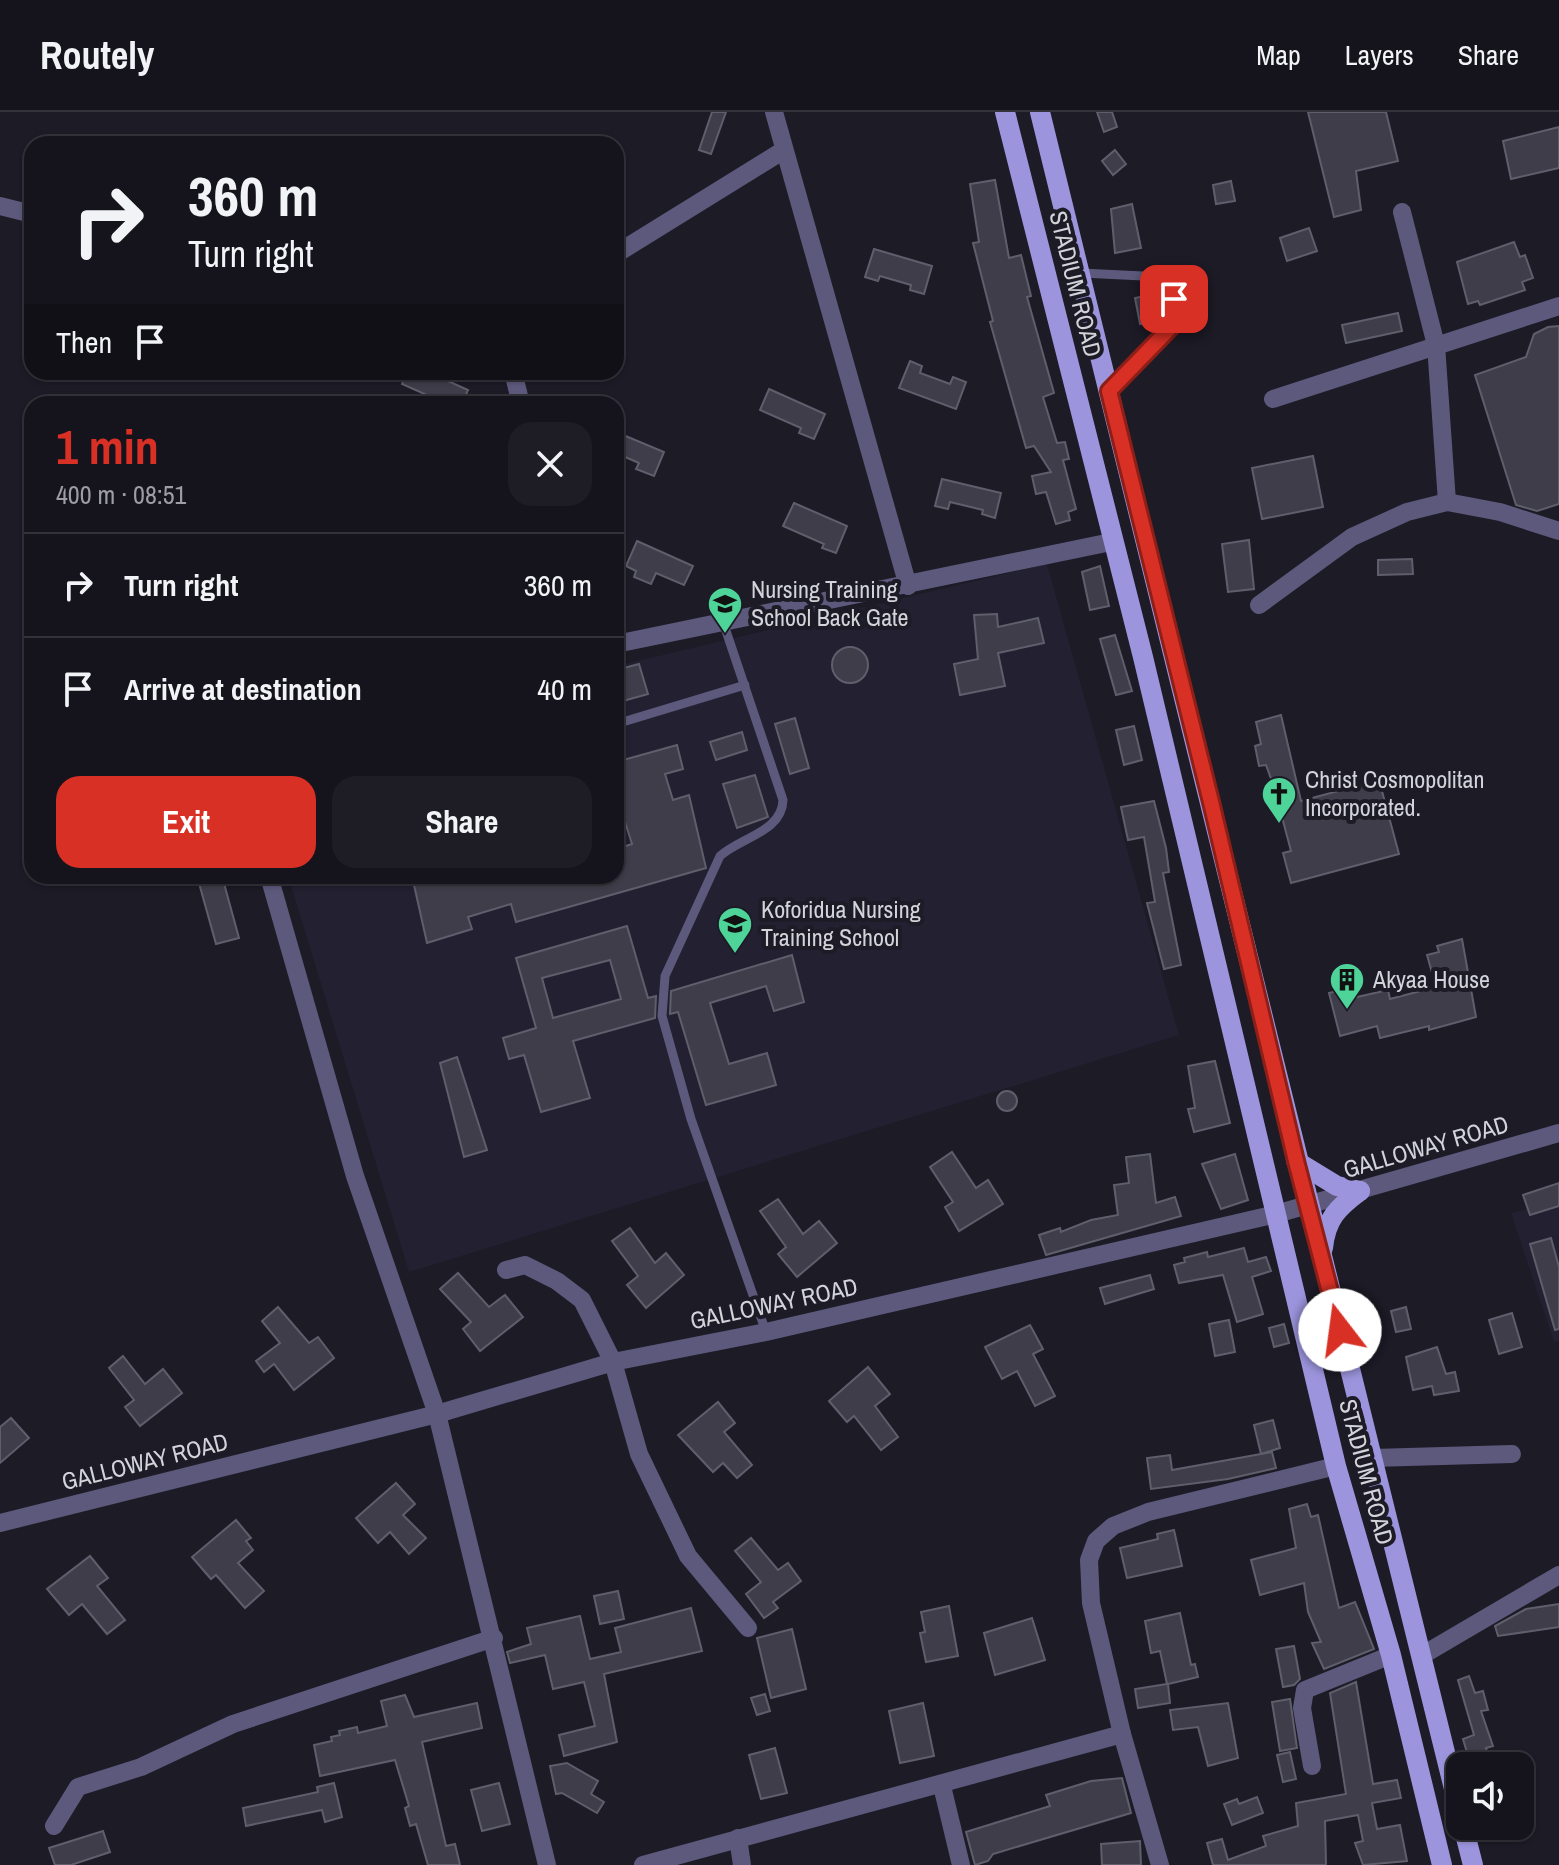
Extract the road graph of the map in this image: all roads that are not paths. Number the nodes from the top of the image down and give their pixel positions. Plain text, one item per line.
1 (774, 112) edge
2 (1005, 112) edge
3 (1040, 112) edge
4 (784, 150) junction
5 (0, 206) edge
6 (24, 212) edge
7 (1402, 212) dead end
8 (624, 249) edge
9 (1079, 273) junction
10 (1559, 306) edge
11 (1436, 345) junction
12 (1109, 391) junction
13 (1273, 399) dead end
14 (1447, 502) junction
15 (1559, 531) edge
16 (1111, 542) junction
17 (908, 586) junction
18 (1259, 605) dead end
19 (723, 622) junction
20 (624, 642) edge
21 (745, 685) junction
22 (624, 722) edge
23 (271, 884) edge
24 (1559, 1133) edge
25 (1296, 1161) junction
26 (1360, 1191) junction
27 (1307, 1205) junction
28 (1276, 1214) junction
29 (1321, 1260) junction
30 (506, 1270) dead end
31 (766, 1332) junction
32 (613, 1362) junction
33 (437, 1414) junction
34 (1512, 1454) dead end
35 (1373, 1458) junction
36 (1336, 1466) junction
37 (0, 1523) edge
38 (1559, 1575) edge
39 (748, 1628) dead end
40 (494, 1638) junction
41 (1391, 1655) junction
42 (1421, 1656) junction
43 (1122, 1734) junction
44 (1446, 1758) edge
45 (1312, 1766) dead end
46 (1446, 1766) edge
47 (1419, 1773) junction
48 (942, 1786) junction
49 (54, 1826) dead end
50 (738, 1838) junction
51 (1467, 1840) edge
52 (547, 1865) edge
53 (643, 1865) edge
54 (742, 1865) edge
55 (961, 1865) edge
56 (1160, 1865) edge
57 (1442, 1865) edge
58 (1473, 1865) edge

1 - 4 street
2 - 16 main road, STADIUM ROAD
3 - 9 main road, STADIUM ROAD
4 - 8 street
4 - 17 street
5 - 6 street
7 - 11 street
9 - 12 main road, STADIUM ROAD
9 - 12 lane
10 - 11 street
11 - 13 street
11 - 14 street
12 - 25 main road, STADIUM ROAD
14 - 15 street
14 - 18 street
16 - 17 street
16 - 28 main road, STADIUM ROAD
17 - 19 street
19 - 20 street
19 - 21 lane
21 - 22 lane
21 - 31 lane
23 - 33 street
24 - 26 street, GALLOWAY ROAD
25 - 26 main road
25 - 27 main road, STADIUM ROAD
26 - 27 street, GALLOWAY ROAD
26 - 29 main road
27 - 28 street, GALLOWAY ROAD
27 - 29 main road, STADIUM ROAD
28 - 31 street, GALLOWAY ROAD
28 - 36 main road, STADIUM ROAD
29 - 35 main road, STADIUM ROAD
30 - 32 street
31 - 32 street, GALLOWAY ROAD
32 - 33 street, GALLOWAY ROAD
32 - 39 street
33 - 37 street, GALLOWAY ROAD
33 - 40 street
34 - 35 street
35 - 42 main road, STADIUM ROAD
36 - 41 main road, STADIUM ROAD
36 - 43 street
38 - 42 street
40 - 49 street
40 - 52 street
41 - 45 street
41 - 47 main road, STADIUM ROAD
42 - 44 main road, STADIUM ROAD
43 - 48 street
43 - 56 street
46 - 47 main road
47 - 57 main road, STADIUM ROAD
48 - 50 street
48 - 55 street
50 - 53 street
50 - 54 street
51 - 58 main road

